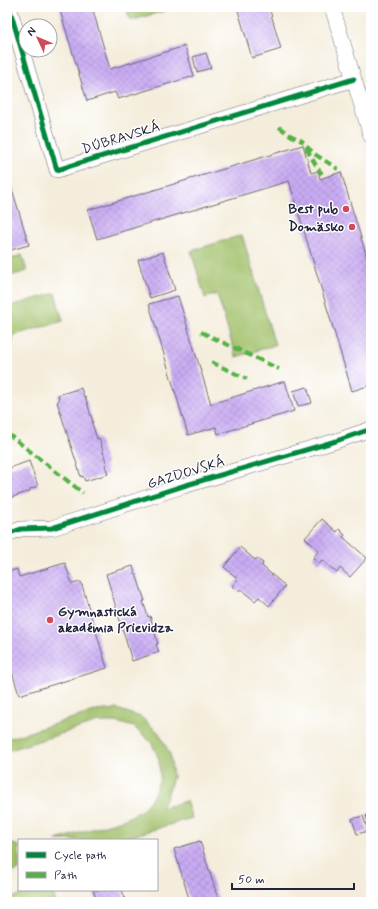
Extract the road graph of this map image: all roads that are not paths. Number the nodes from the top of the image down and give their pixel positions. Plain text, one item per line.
1 (9, 7) edge
2 (332, 7) edge
3 (354, 79) junction
4 (371, 136) edge
5 (371, 429) edge
6 (7, 534) edge

1 - 3 street, DÚBRAVSKÁ
2 - 3 street
3 - 4 street
5 - 6 street, GAZDOVSKÁ

